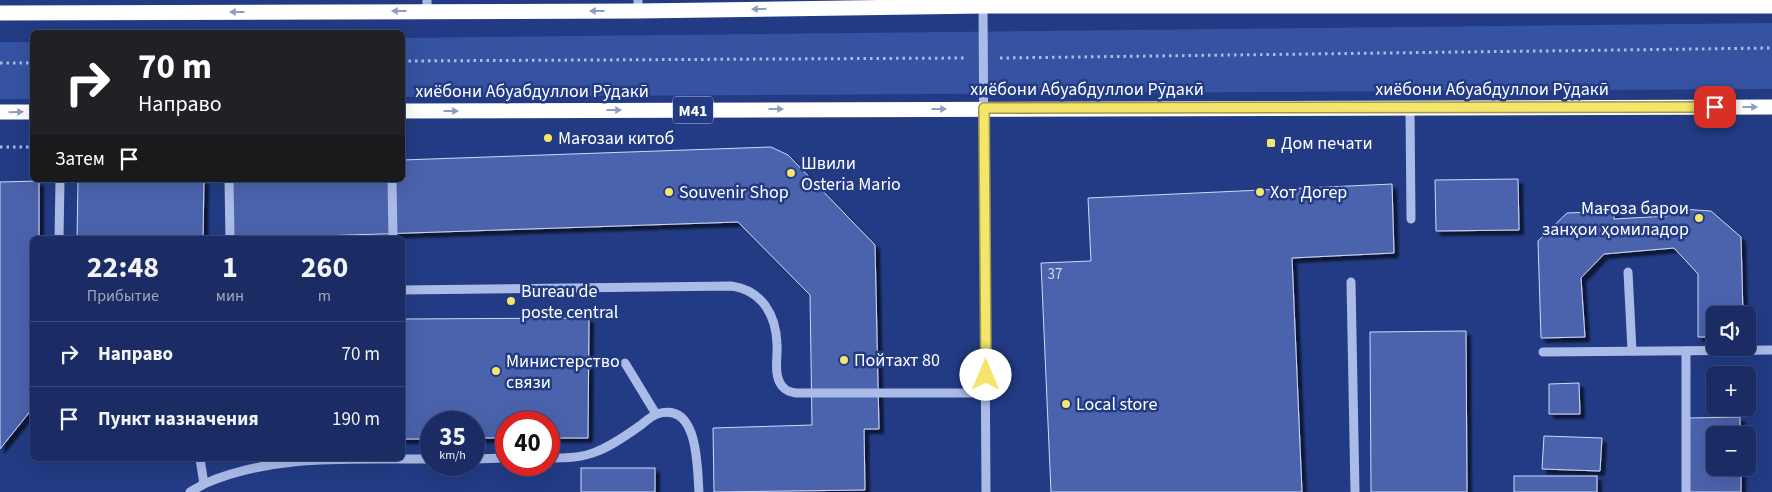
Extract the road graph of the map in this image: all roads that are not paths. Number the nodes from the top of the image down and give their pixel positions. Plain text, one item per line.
1 (983, 3) edge
2 (638, 5) edge
3 (427, 6) edge
4 (1772, 6) edge
5 (0, 13) edge
6 (1772, 107) edge
7 (984, 108) junction
8 (1410, 108) junction
9 (405, 111) edge
10 (0, 112) edge
11 (30, 112) edge
12 (60, 182) edge
13 (229, 182) edge
14 (392, 182) edge
15 (1411, 219) dead end
16 (59, 236) edge
17 (230, 236) edge
18 (392, 236) edge
19 (1628, 272) dead end
20 (1351, 282) dead end
21 (405, 290) edge
22 (1772, 350) edge
23 (1632, 351) junction
24 (1686, 351) junction
25 (1543, 352) dead end
26 (625, 364) dead end
27 (986, 393) junction
28 (656, 414) junction
29 (560, 458) edge
30 (405, 459) edge
31 (420, 459) edge
32 (200, 461) edge
33 (313, 461) edge
34 (204, 484) junction
35 (190, 492) edge
36 (700, 492) edge
37 (986, 492) edge
38 (1355, 492) edge
39 (1686, 492) edge

1 -> 2 highway
1 - 4 highway
1 - 7 street
2 -> 3 highway
3 -> 5 highway
8 -> 6 highway, хиёбони Абуабдуллои Рӯдакӣ / M41
7 - 8 highway, хиёбони Абуабдуллои Рӯдакӣ / M41
9 -> 7 highway, хиёбони Абуабдуллои Рӯдакӣ / M41
7 - 27 street
8 - 15 street
10 -> 11 highway
12 - 16 street
13 - 17 street
14 - 18 street
19 - 23 street
20 - 38 street
21 - 27 street
22 - 24 street
23 - 24 street
23 - 25 street
24 - 39 street
26 - 28 street
27 - 37 street
28 - 29 street
28 - 36 street
30 - 31 street
32 - 34 street
33 - 34 street
34 - 35 street

